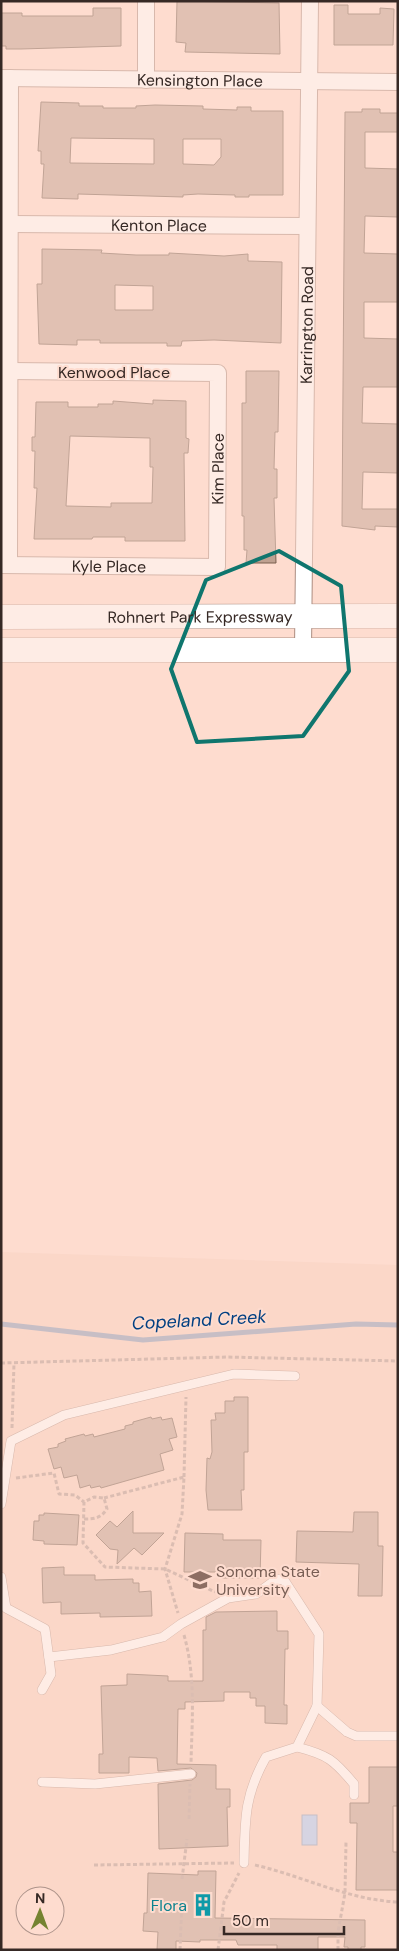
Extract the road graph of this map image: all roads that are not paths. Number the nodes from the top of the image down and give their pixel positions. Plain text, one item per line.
1 (146, 1) edge
2 (310, 1) edge
3 (6, 78) edge
4 (146, 80) junction
5 (309, 80) junction
6 (398, 82) edge
7 (10, 224) junction
8 (307, 226) junction
9 (9, 371) junction
10 (218, 372) joint
11 (5, 566) edge
12 (217, 567) joint
13 (303, 616) junction
14 (398, 616) edge
15 (1, 617) edge
16 (1, 650) edge
17 (303, 650) junction
18 (398, 650) edge
19 (295, 1376) dead end
20 (1, 1504) edge
21 (1, 1577) edge
22 (49, 1657) junction
23 (42, 1690) dead end
24 (317, 1706) junction
25 (398, 1736) edge
26 (297, 1747) junction
27 (191, 1774) road end
28 (42, 1782) dead end
29 (354, 1795) dead end
30 (244, 1863) road end

1 - 4 street
2 - 5 street, Karrington Road
3 - 4 street, Kensington Place
3 - 7 street
4 - 5 street, Kensington Place
5 - 6 street, Kensington Place
5 - 8 street, Karrington Road
7 - 8 street, Kenton Place
7 - 9 street
8 - 13 street, Karrington Road
9 - 10 street, Kenwood Place
9 - 11 street
10 - 12 street, Kim Place
11 - 12 street, Kyle Place
13 - 14 main road, Rohnert Park Expressway
13 - 15 main road, Rohnert Park Expressway
13 - 17 street, Karrington Road
16 - 17 main road
17 - 18 main road
19 - 20 lane
21 - 22 lane
22 - 23 lane
22 - 24 lane
24 - 25 lane
24 - 26 lane
26 - 29 lane
26 - 30 lane
27 - 28 lane

